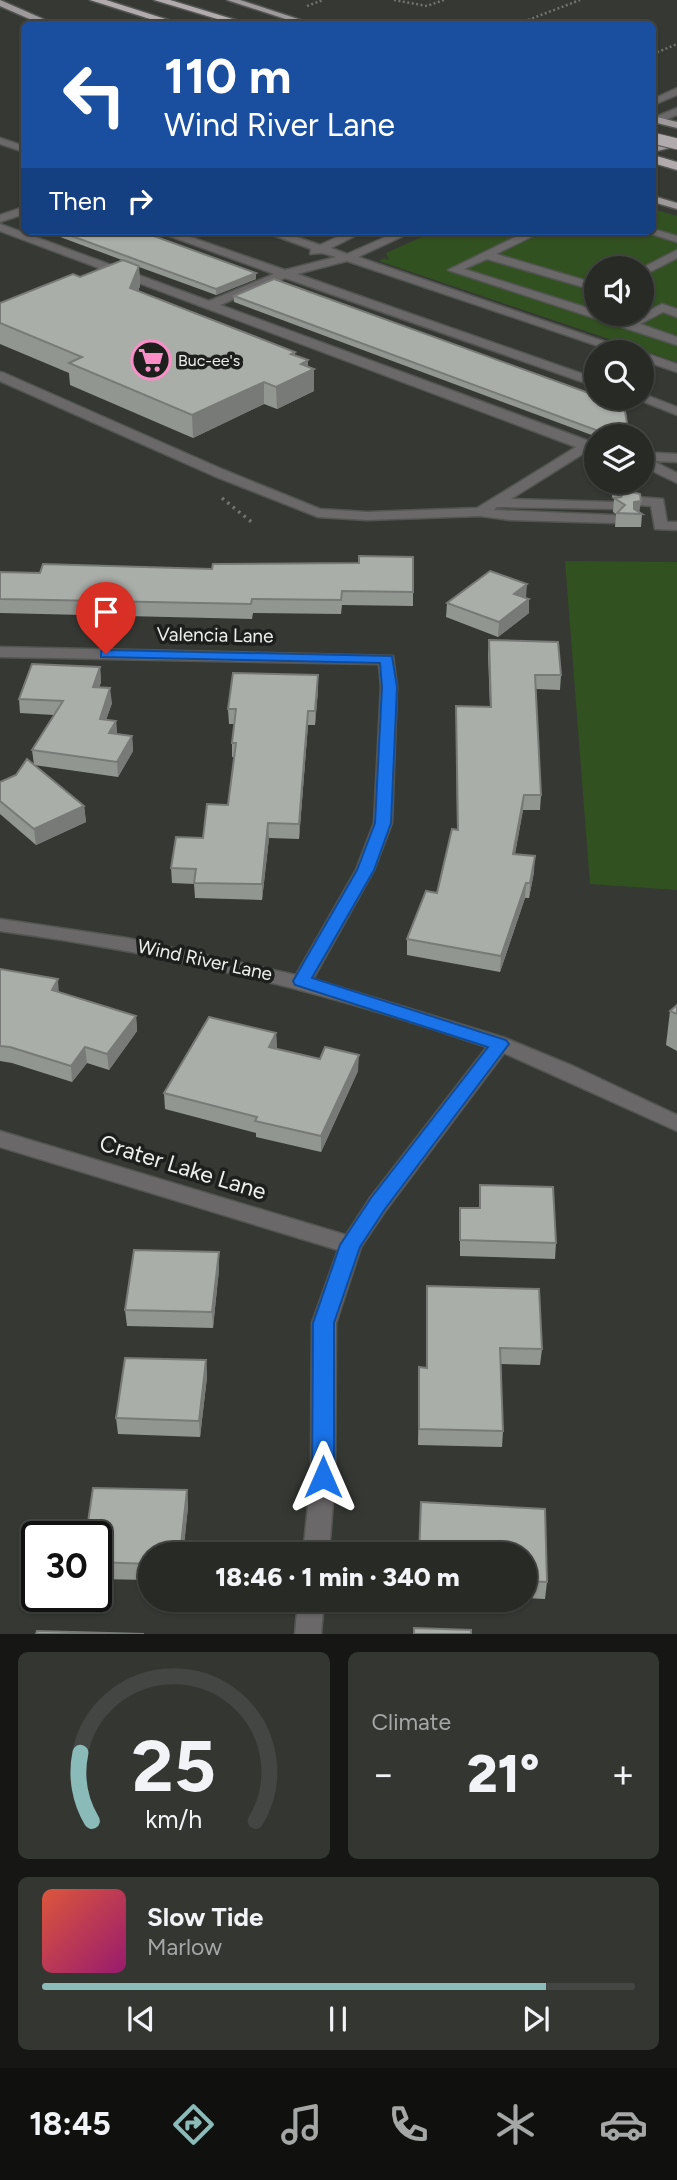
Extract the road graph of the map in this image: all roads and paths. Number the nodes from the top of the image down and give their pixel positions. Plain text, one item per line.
1 (95, 0) edge
2 (159, 0) edge
3 (231, 0) edge
4 (323, 0) edge
5 (394, 0) edge
6 (443, 0) edge
7 (580, 0) edge
8 (0, 3) edge
9 (306, 6) dead end
10 (528, 20) dead end
11 (40, 21) edge
12 (166, 21) edge
13 (233, 21) edge
14 (299, 21) edge
15 (677, 44) edge
16 (656, 53) edge
17 (677, 91) edge
18 (656, 101) edge
19 (677, 111) edge
20 (656, 119) edge
21 (656, 120) edge
22 (677, 125) edge
23 (656, 139) edge
24 (0, 141) edge
25 (677, 143) edge
26 (21, 148) edge
27 (656, 148) edge
28 (656, 160) edge
29 (677, 166) edge
30 (656, 200) edge
31 (677, 206) edge
32 (21, 211) edge
33 (0, 219) edge
34 (0, 227) edge
35 (656, 233) edge
36 (173, 235) edge
37 (280, 235) edge
38 (350, 235) edge
39 (399, 235) edge
40 (528, 235) edge
41 (677, 239) edge
42 (319, 248) junction
43 (677, 253) edge
44 (486, 255) junction
45 (347, 258) junction
46 (654, 266) edge
47 (284, 274) junction
48 (584, 284) edge
49 (677, 300) edge
50 (207, 306) junction
51 (654, 306) edge
52 (662, 308) junction
53 (584, 309) edge
54 (654, 312) edge
55 (677, 313) edge
56 (584, 318) edge
57 (633, 326) edge
58 (563, 330) junction
59 (593, 340) edge
60 (677, 341) edge
61 (654, 360) edge
62 (677, 368) edge
63 (0, 376) edge
64 (584, 378) edge
65 (654, 403) edge
66 (677, 411) edge
67 (584, 444) edge
68 (584, 452) edge
69 (677, 457) edge
70 (654, 458) edge
71 (654, 466) edge
72 (677, 480) edge
73 (214, 495) dead end
74 (491, 505) junction
75 (639, 510) edge
76 (254, 524) dead end
77 (677, 526) edge
78 (0, 652) edge
79 (0, 925) edge
80 (302, 981) junction
81 (500, 1044) junction
82 (677, 1124) edge
83 (0, 1139) edge
84 (351, 1245) junction
85 (317, 1542) edge
86 (310, 1612) edge
87 (308, 1634) edge

1 - 12 highway
2 - 13 highway
3 - 14 main road
4 - 9 path
5 - 6 path
7 - 10 path
8 - 11 main road
15 - 16 path
17 - 18 street
19 - 20 street
21 - 22 main road
23 - 25 highway, bridge
24 - 26 street
25 - 27 main road
28 - 29 highway
30 - 31 main road
32 - 33 street
34 - 50 street
35 - 41 street
36 - 47 street
37 - 42 street
38 - 42 street
39 - 45 street
40 - 44 street
42 - 45 street
42 - 47 street
43 - 46 street
44 - 48 street
44 - 53 street
45 - 47 street
45 - 58 street
47 - 50 street
47 - 64 street
49 - 52 street
50 - 67 street
51 - 52 street
52 - 54 street
52 - 55 street
56 - 58 street
57 - 60 street
58 - 59 street
61 - 62 street
63 - 74 street
65 - 66 street
68 - 74 street
69 - 70 street
71 - 72 street
73 - 76 path
74 - 74 street
75 - 77 street
78 - 80 street, Valencia Lane
79 - 80 street, Wind River Lane
80 - 81 street, Wind River Lane
81 - 82 street, Wind River Lane
81 - 84 street
83 - 84 street, Crater Lake Lane
84 - 85 street
86 - 87 street

